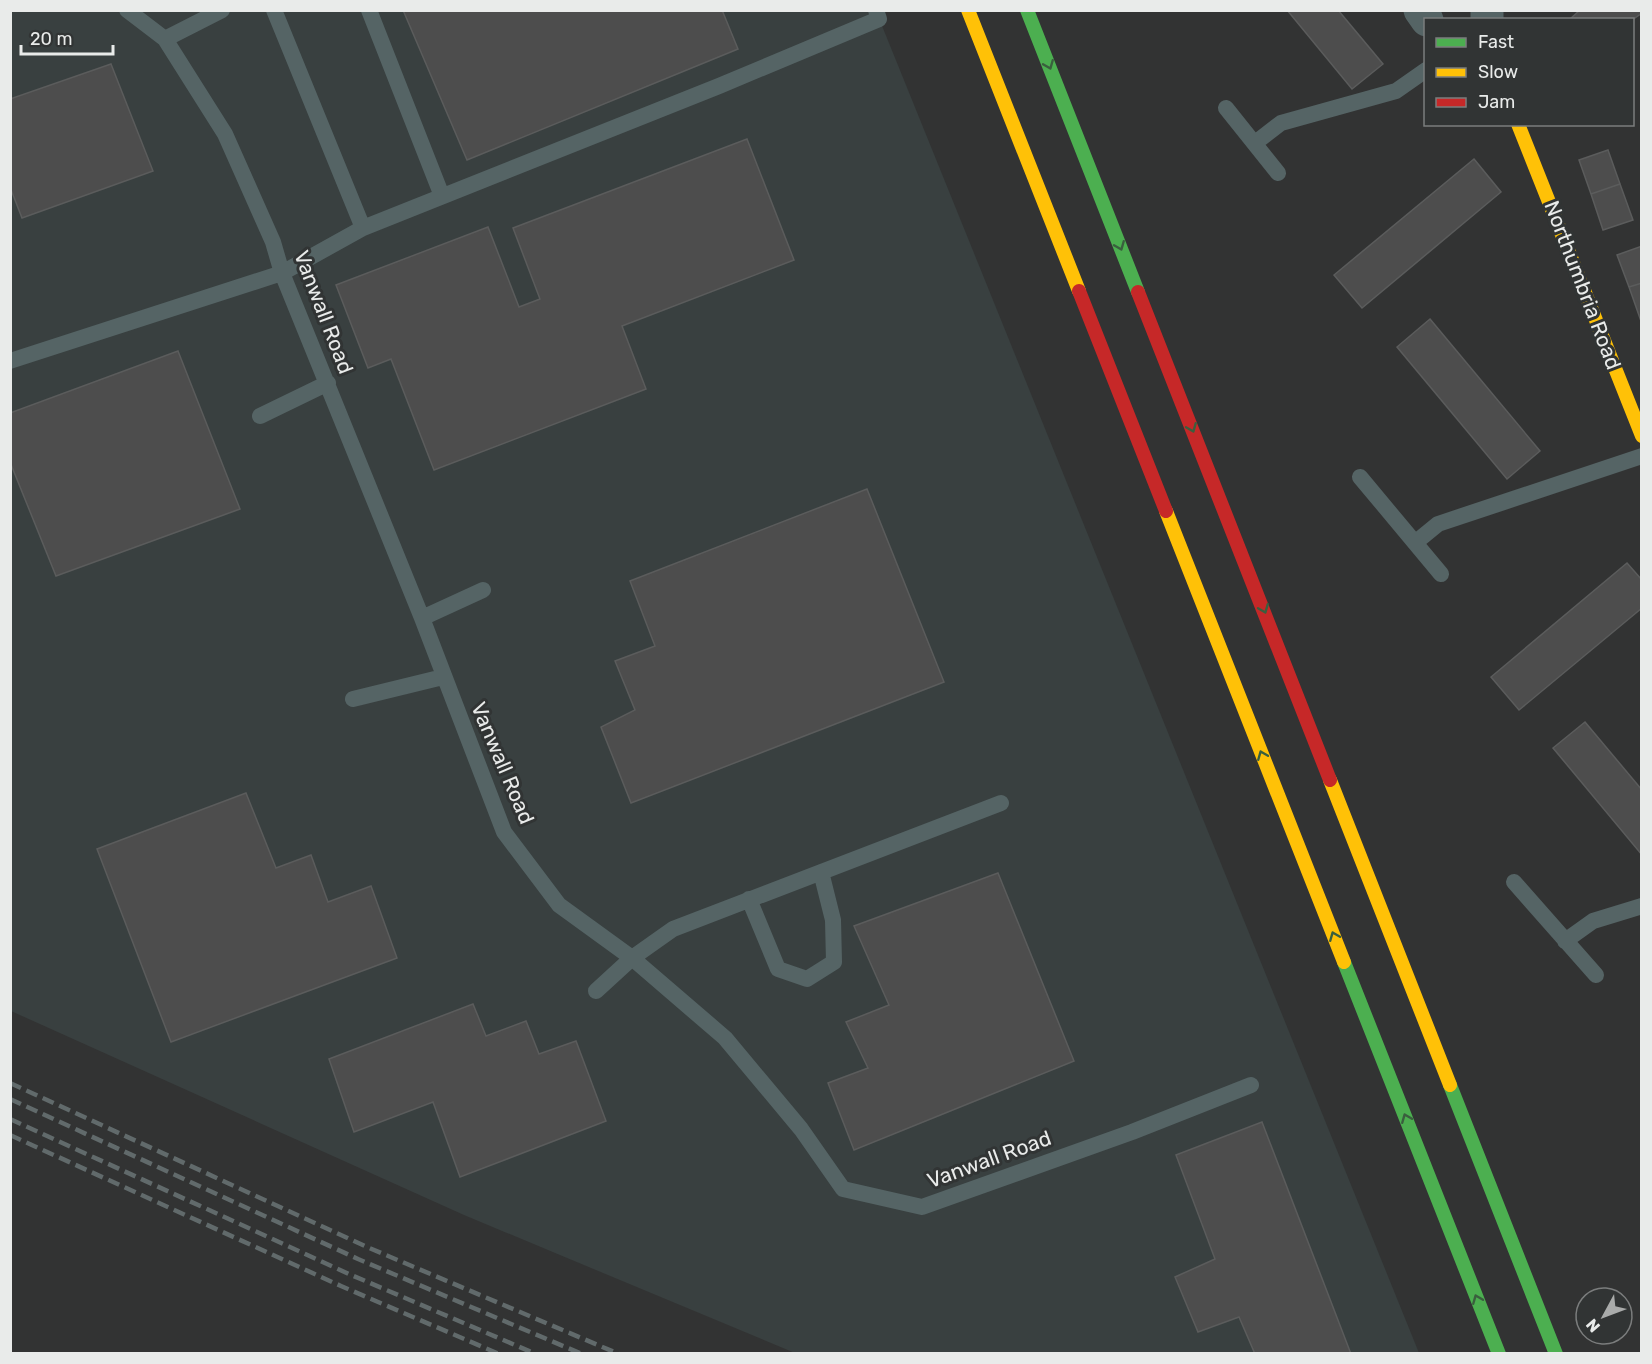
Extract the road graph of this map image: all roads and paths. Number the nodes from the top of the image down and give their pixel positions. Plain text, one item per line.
1 (127, 10) edge
2 (222, 10) edge
3 (274, 10) edge
4 (369, 10) edge
5 (876, 10) edge
6 (968, 10) edge
7 (1027, 10) edge
8 (165, 39) junction
9 (1424, 71) edge
10 (1226, 108) dead end
11 (1517, 128) edge
12 (1255, 144) junction
13 (1278, 173) dead end
14 (442, 196) junction
15 (363, 228) junction
16 (282, 273) junction
17 (10, 361) edge
18 (327, 383) junction
19 (260, 416) dead end
20 (1641, 436) edge
21 (1641, 456) edge
22 (1360, 477) dead end
23 (1416, 542) junction
24 (1441, 574) dead end
25 (483, 590) dead end
26 (422, 618) junction
27 (443, 677) junction
28 (353, 699) dead end
29 (1001, 803) dead end
30 (821, 872) junction
31 (1514, 882) dead end
32 (750, 899) junction
33 (1641, 906) edge
34 (1565, 941) junction
35 (632, 958) junction
36 (1596, 975) dead end
37 (596, 992) dead end
38 (1251, 1085) dead end
39 (1499, 1353) edge
40 (1556, 1353) edge

1 - 8 lane, Vanwall Road
2 - 8 lane
3 - 15 lane
4 - 14 lane
5 - 14 lane
39 -> 6 main road
7 -> 40 main road
8 - 16 lane, Vanwall Road
9 - 12 lane
10 - 12 lane
11 - 20 main road, Northumbria Road
12 - 13 lane
14 - 15 lane
15 - 16 lane
16 - 17 lane
16 - 18 lane, Vanwall Road
18 - 19 lane
18 - 26 lane, Vanwall Road
21 - 23 lane
22 - 23 lane
23 - 24 lane
25 - 26 lane
26 - 27 lane, Vanwall Road
27 - 28 lane
27 - 35 lane, Vanwall Road
29 - 30 lane
30 - 32 lane
30 - 32 lane
31 - 34 lane
32 - 35 lane
33 - 34 lane
34 - 36 lane
35 - 37 lane
35 - 38 lane, Vanwall Road

